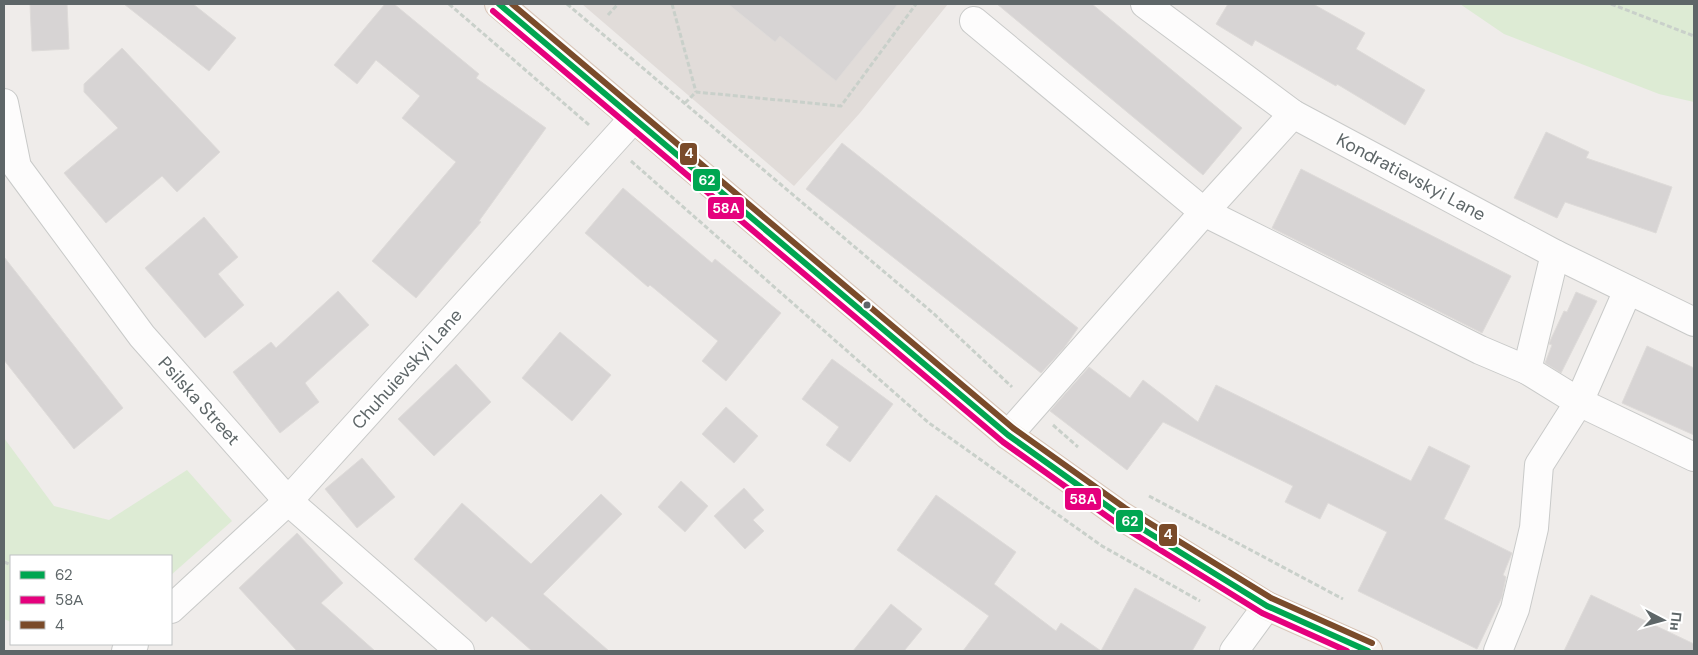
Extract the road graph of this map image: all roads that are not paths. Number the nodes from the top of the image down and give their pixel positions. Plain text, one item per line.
1 (499, 4) edge
2 (1145, 4) edge
3 (974, 22) dead end
4 (4, 103) edge
5 (1293, 114) junction
6 (633, 119) junction
7 (1204, 212) junction
8 (1555, 254) junction
9 (1628, 290) junction
10 (1694, 322) edge
11 (1527, 370) junction
12 (1579, 402) junction
13 (1008, 435) junction
14 (1694, 457) edge
15 (288, 500) junction
16 (1267, 606) junction
17 (172, 608) edge
18 (460, 651) edge
19 (1234, 651) edge
20 (1368, 651) edge
21 (1498, 651) edge

1 - 6 main road
2 - 5 street, Kondratievskyi Lane
3 - 7 street
4 - 15 street, Psilska Street
5 - 7 street
5 - 8 street, Kondratievskyi Lane
6 - 13 main road
6 - 15 street, Chuhuievskyi Lane
7 - 11 street
7 - 13 street
8 - 9 street, Kondratievskyi Lane
8 - 11 street
9 - 10 street, Kondratievskyi Lane
9 - 12 street
11 - 12 street
12 - 14 street
12 - 21 street
13 - 16 main road
15 - 17 street, Chuhuievskyi Lane
15 - 18 street, Psilska Street
16 - 19 street
16 - 20 main road

